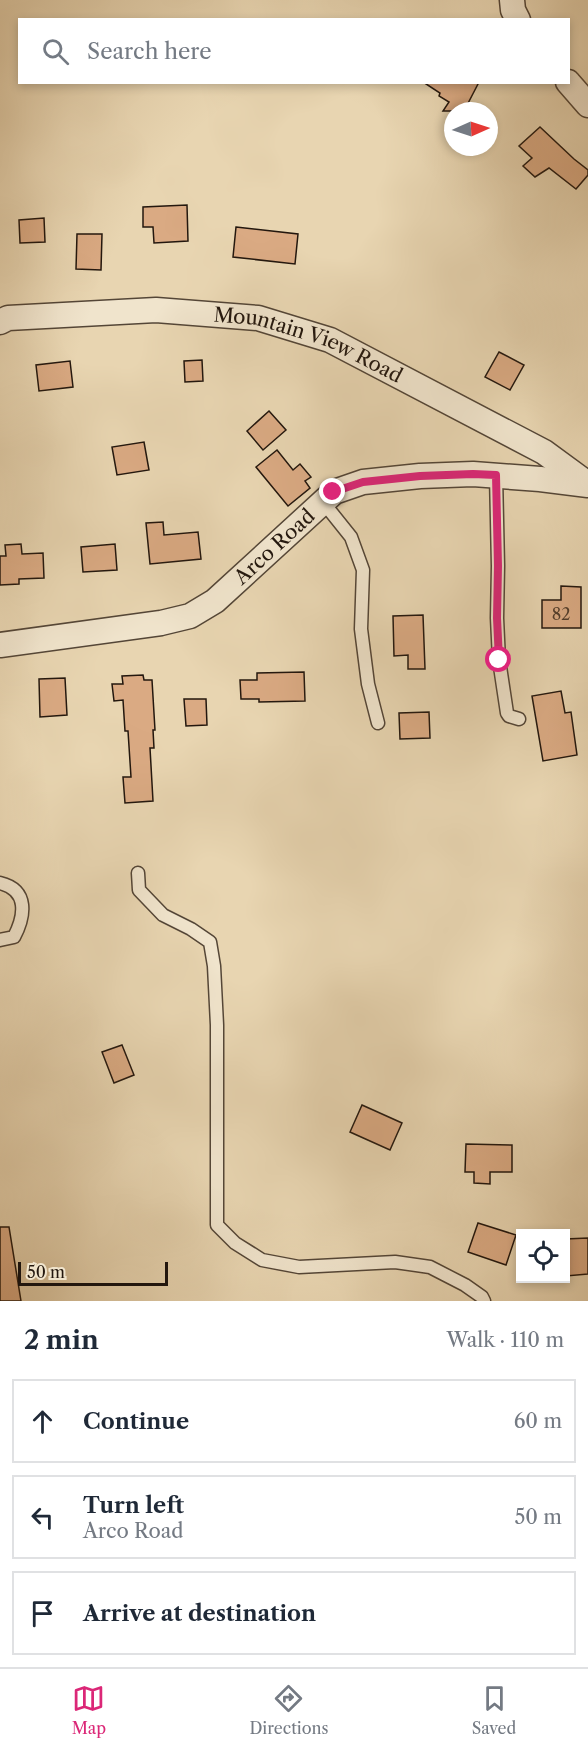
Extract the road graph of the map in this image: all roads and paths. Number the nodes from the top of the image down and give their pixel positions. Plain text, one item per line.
1 (512, 0) edge
2 (517, 18) edge
3 (570, 84) edge
4 (588, 105) edge
5 (0, 322) edge
6 (496, 475) junction
7 (588, 484) edge
8 (323, 502) junction
9 (0, 645) edge
10 (519, 719) dead end
11 (378, 723) dead end
12 (138, 873) dead end
13 (0, 883) edge
14 (0, 940) edge
15 (484, 1301) edge

1 - 2 street
3 - 4 street
5 - 7 street, Mountain View Road
6 - 7 street, Arco Road
6 - 8 street, Arco Road
6 - 10 lane
8 - 9 street, Arco Road
8 - 11 lane
12 - 15 lane
13 - 14 lane

